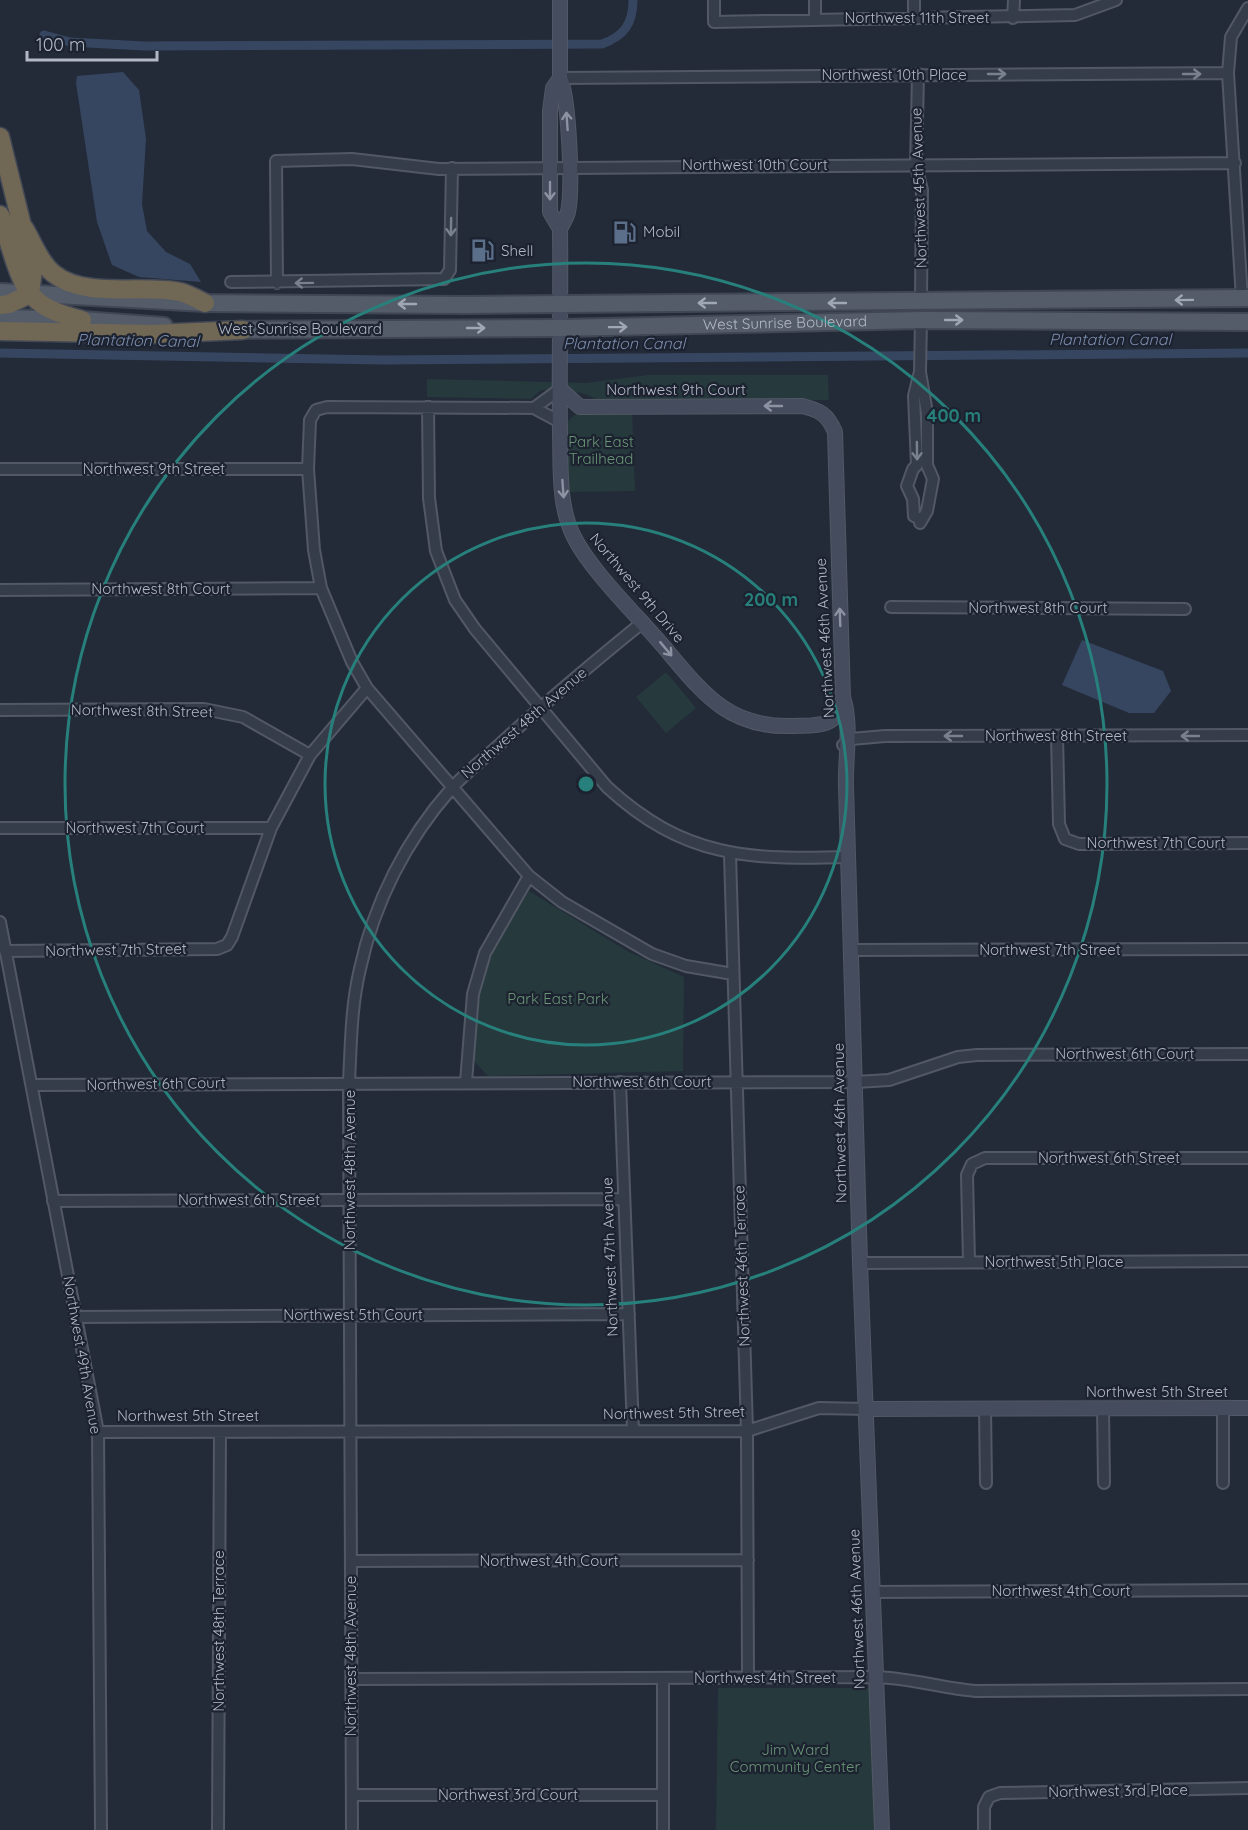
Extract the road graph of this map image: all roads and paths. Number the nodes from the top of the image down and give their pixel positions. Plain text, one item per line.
1 (560, 0) edge
2 (714, 0) edge
3 (815, 0) edge
4 (914, 0) edge
5 (1014, 0) edge
6 (1116, 0) edge
7 (1248, 8) edge
8 (815, 18) junction
9 (914, 18) junction
10 (1013, 18) junction
11 (918, 74) junction
12 (1228, 74) junction
13 (560, 78) junction
14 (0, 137) edge
15 (1235, 163) junction
16 (550, 166) junction
17 (569, 166) junction
18 (916, 166) junction
19 (452, 168) junction
20 (0, 215) edge
21 (24, 228) junction
22 (560, 229) junction
23 (231, 282) dead end
24 (277, 283) junction
25 (0, 292) edge
26 (30, 294) junction
27 (1245, 299) edge
28 (921, 302) junction
29 (205, 303) junction
30 (940, 303) junction
31 (561, 304) junction
32 (0, 305) edge
33 (0, 318) edge
34 (82, 320) junction
35 (895, 321) junction
36 (1205, 322) junction
37 (1248, 322) edge
38 (560, 328) junction
39 (921, 328) junction
40 (243, 330) junction
41 (0, 331) edge
42 (920, 372) junction
43 (560, 387) junction
44 (428, 407) junction
45 (580, 407) junction
46 (534, 408) junction
47 (829, 417) joint
48 (560, 422) junction
49 (308, 469) junction
50 (0, 470) edge
51 (913, 499) junction
52 (929, 499) junction
53 (321, 588) junction
54 (0, 590) edge
55 (891, 608) dead end
56 (1185, 609) dead end
57 (643, 622) junction
58 (367, 688) junction
59 (843, 697) junction
60 (541, 707) junction
61 (0, 710) edge
62 (846, 722) junction
63 (825, 725) junction
64 (1248, 735) edge
65 (1057, 736) junction
66 (865, 738) junction
67 (844, 745) junction
68 (310, 755) junction
69 (452, 788) junction
70 (0, 828) edge
71 (271, 828) junction
72 (1248, 843) edge
73 (730, 854) junction
74 (848, 857) junction
75 (529, 876) junction
76 (0, 922) edge
77 (1248, 949) edge
78 (852, 950) junction
79 (5, 951) junction
80 (733, 975) junction
81 (1248, 1054) edge
82 (736, 1081) junction
83 (349, 1082) junction
84 (466, 1082) junction
85 (620, 1082) junction
86 (856, 1082) junction
87 (33, 1085) junction
88 (1248, 1158) edge
89 (624, 1199) junction
90 (350, 1200) junction
91 (53, 1201) junction
92 (1248, 1261) edge
93 (969, 1262) junction
94 (860, 1263) junction
95 (629, 1314) junction
96 (350, 1315) junction
97 (76, 1317) junction
98 (1103, 1408) junction
99 (1223, 1408) junction
100 (1248, 1408) edge
101 (867, 1409) junction
102 (985, 1409) junction
103 (633, 1431) junction
104 (747, 1431) junction
105 (98, 1432) junction
106 (220, 1432) junction
107 (351, 1432) junction
108 (1223, 1482) dead end
109 (986, 1483) dead end
110 (1104, 1483) dead end
111 (747, 1560) junction
112 (351, 1561) junction
113 (1248, 1590) edge
114 (873, 1592) junction
115 (876, 1677) junction
116 (663, 1678) junction
117 (748, 1678) junction
118 (352, 1679) junction
119 (1248, 1689) edge
120 (1248, 1788) edge
121 (352, 1795) junction
122 (663, 1795) junction
123 (101, 1830) edge
124 (218, 1830) edge
125 (352, 1830) edge
126 (663, 1830) edge
127 (882, 1830) edge
128 (984, 1830) edge

1 - 13 street
2 - 8 street, Northwest 11th Street
3 - 8 street
4 - 9 street
5 - 10 street
6 - 10 street, Northwest 11th Street
7 - 12 street
8 - 9 street, Northwest 11th Street
9 - 10 street, Northwest 11th Street
11 -> 12 street, Northwest 10th Place
11 - 13 street, Northwest 10th Place
11 - 18 street, Northwest 45th Avenue
12 - 15 street
13 - 16 street
17 -> 13 street
14 - 21 highway
15 - 18 street, Northwest 10th Court
15 - 27 street
16 - 17 street, Northwest 10th Court
16 - 19 street, Northwest 10th Court
16 -> 22 street
17 - 18 street, Northwest 10th Court
17 - 22 street
18 - 28 street, Northwest 45th Avenue
19 -> 24 street
19 - 24 street, Northwest 10th Court
20 - 26 highway
21 - 26 highway
21 - 29 highway
22 - 31 street
23 - 24 street
25 - 26 main road, West Sunrise Boulevard
26 - 29 main road, West Sunrise Boulevard
26 - 32 highway
26 - 34 highway
27 -> 30 main road, West Sunrise Boulevard
27 - 36 main road
28 - 30 main road, West Sunrise Boulevard
28 -> 31 main road, West Sunrise Boulevard
28 - 35 main road
31 -> 29 main road, West Sunrise Boulevard
30 - 39 main road
31 - 38 street
33 - 34 main road, West Sunrise Boulevard
34 - 40 main road, West Sunrise Boulevard
38 -> 35 main road, West Sunrise Boulevard
35 - 39 main road, West Sunrise Boulevard
36 - 37 main road, West Sunrise Boulevard
39 -> 36 main road, West Sunrise Boulevard
40 -> 38 main road, West Sunrise Boulevard
38 - 43 street, Northwest 9th Drive
39 - 42 street
40 - 41 highway
42 -> 51 street
42 - 52 street
43 - 45 street
43 - 46 street
43 - 48 street, Northwest 9th Drive
44 - 46 street
44 - 49 street
44 - 60 street
47 -> 45 street, Northwest 9th Court
45 - 48 street
46 - 48 street
59 -> 47 street, Northwest 46th Avenue
48 -> 57 street, Northwest 9th Drive
49 - 50 street, Northwest 9th Street
49 - 53 street
51 - 52 street
51 - 52 street
53 - 54 street, Northwest 8th Court
53 - 58 street
55 - 56 street, Northwest 8th Court
57 - 60 street, Northwest 48th Avenue
57 -> 63 street, Northwest 9th Drive
58 - 68 street
58 - 69 street
59 - 62 street, Northwest 46th Avenue
59 - 63 street
60 - 69 street, Northwest 48th Avenue
60 - 73 street
61 - 68 street, Northwest 8th Street
62 - 66 street
62 - 67 street, Northwest 46th Avenue
63 - 67 street
64 -> 65 street, Northwest 8th Street
65 -> 66 street, Northwest 8th Street
65 - 72 street, Northwest 7th Court
66 - 67 street, Northwest 8th Street
67 - 74 street, Northwest 46th Avenue
68 - 71 street
69 - 75 street
69 - 83 street, Northwest 48th Avenue
70 - 71 street, Northwest 7th Court
71 - 79 street, Northwest 7th Street
73 - 74 street
73 - 80 street, Northwest 46th Terrace
74 - 78 street, Northwest 46th Avenue
75 - 80 street
75 - 84 street
76 - 79 street, Northwest 49th Avenue
77 - 78 street, Northwest 7th Street
78 - 86 street, Northwest 46th Avenue
79 - 87 street, Northwest 49th Avenue
80 - 82 street, Northwest 46th Terrace
81 - 86 street, Northwest 6th Court
82 - 85 street, Northwest 6th Court
82 - 86 street, Northwest 6th Court
82 - 104 street, Northwest 46th Terrace
83 - 84 street, Northwest 6th Court
83 - 87 street, Northwest 6th Court
83 - 90 street, Northwest 48th Avenue
84 - 85 street, Northwest 6th Court
85 - 89 street, Northwest 47th Avenue
86 - 94 street, Northwest 46th Avenue
87 - 91 street, Northwest 49th Avenue
88 - 93 street, Northwest 6th Street
89 - 90 street, Northwest 6th Street
89 - 95 street, Northwest 47th Avenue
90 - 91 street, Northwest 6th Street
90 - 96 street, Northwest 48th Avenue
91 - 97 street, Northwest 49th Avenue
92 - 93 street, Northwest 5th Place
93 - 94 street, Northwest 5th Place
94 - 101 street, Northwest 46th Avenue
95 - 96 street, Northwest 5th Court
95 - 103 street, Northwest 47th Avenue
96 - 97 street, Northwest 5th Court
96 - 107 street, Northwest 48th Avenue
97 - 105 street, Northwest 49th Avenue
98 - 99 street, Northwest 5th Street
98 - 102 street, Northwest 5th Street
98 - 110 street
99 - 100 street, Northwest 5th Street
99 - 108 street
101 - 102 street, Northwest 5th Street
101 - 104 street, Northwest 5th Street
101 - 114 street, Northwest 46th Avenue
102 - 109 street
103 - 104 street, Northwest 5th Street
103 - 107 street, Northwest 5th Street
104 - 111 street, Northwest 46th Terrace
105 - 106 street, Northwest 5th Street
105 - 123 street, Northwest 49th Avenue
106 - 107 street, Northwest 5th Street
106 - 124 street, Northwest 48th Terrace
107 - 112 street, Northwest 48th Avenue
111 - 112 street, Northwest 4th Court
111 - 117 street, Northwest 46th Terrace
112 - 118 street, Northwest 48th Avenue
113 - 114 street, Northwest 4th Court
114 - 115 street, Northwest 46th Avenue
115 - 117 street, Northwest 4th Street
115 - 119 street, Northwest 4th Street
115 - 127 street, Northwest 46th Avenue
116 - 117 street, Northwest 4th Street
116 - 118 street, Northwest 4th Street
116 - 122 street
118 - 121 street, Northwest 48th Avenue
120 - 128 street, Northwest 3rd Place
121 - 122 street, Northwest 3rd Court
121 - 125 street, Northwest 48th Avenue
122 - 126 street

